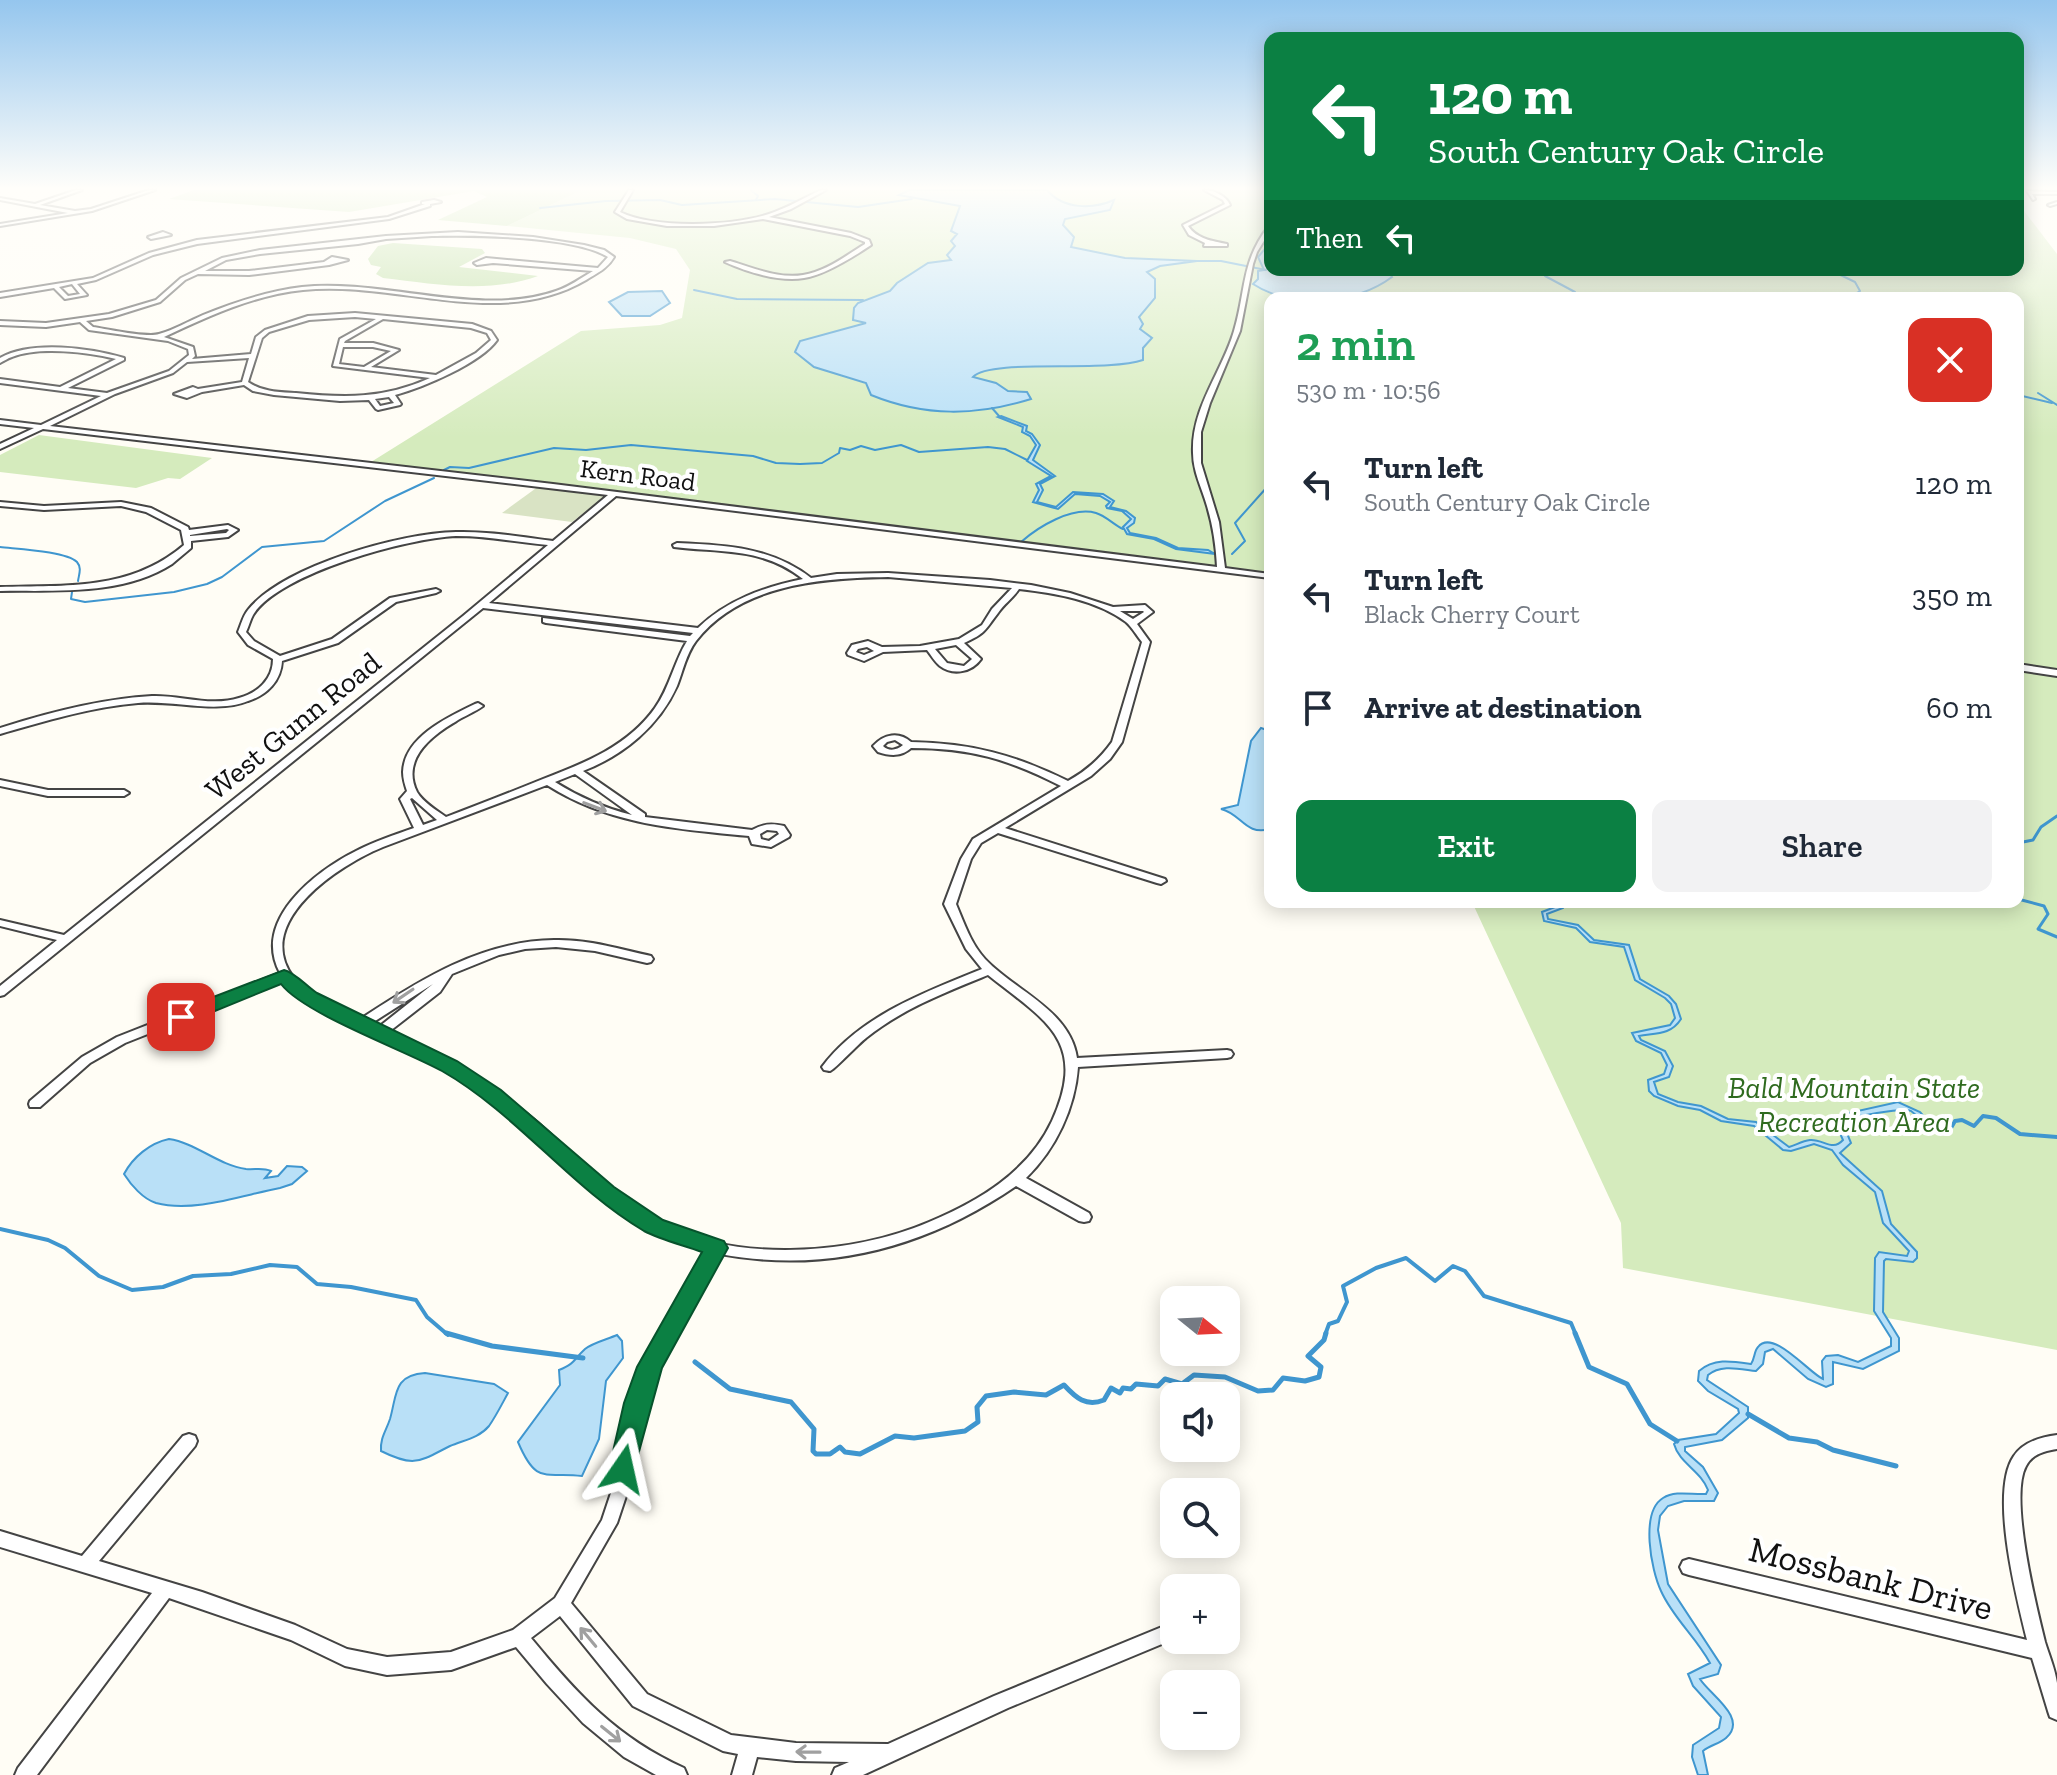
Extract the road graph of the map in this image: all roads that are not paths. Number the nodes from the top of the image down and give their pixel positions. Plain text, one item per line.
1 (111, 273) edge
2 (194, 273) edge
3 (594, 273) edge
4 (764, 273) edge
5 (817, 273) edge
6 (1246, 273) edge
7 (74, 284) junction
8 (56, 287) junction
9 (0, 295) edge
10 (382, 317) junction
11 (92, 320) junction
12 (82, 321) junction
13 (0, 323) edge
14 (100, 330) junction
15 (160, 338) junction
16 (340, 345) junction
17 (253, 354) junction
18 (190, 359) junction
19 (0, 361) edge
20 (364, 370) junction
21 (437, 377) junction
22 (0, 381) edge
23 (245, 383) junction
24 (59, 390) junction
25 (199, 391) dead end
26 (108, 395) junction
27 (0, 422) edge
28 (42, 427) junction
29 (0, 447) edge
30 (614, 494) junction
31 (0, 504) edge
32 (556, 544) junction
33 (677, 545) dead end
34 (1221, 568) junction
35 (1264, 575) edge
36 (809, 580) junction
37 (1000, 586) junction
38 (1016, 587) junction
39 (0, 589) edge
40 (436, 591) dead end
41 (478, 608) junction
42 (1115, 609) junction
43 (996, 610) junction
44 (1133, 623) junction
45 (695, 635) junction
46 (957, 641) junction
47 (929, 647) junction
48 (879, 650) dead end
49 (277, 660) junction
50 (2024, 668) edge
51 (2057, 673) edge
52 (478, 706) dead end
53 (0, 731) edge
54 (908, 745) dead end
55 (576, 770) junction
56 (547, 781) junction
57 (0, 783) edge
58 (1067, 785) junction
59 (412, 792) junction
60 (124, 793) dead end
61 (649, 820) junction
62 (444, 821) junction
63 (997, 829) junction
64 (420, 830) junction
65 (754, 833) dead end
66 (1161, 881) dead end
67 (0, 923) edge
68 (66, 939) junction
69 (647, 959) dead end
70 (990, 970) junction
71 (446, 974) junction
72 (284, 976) junction
73 (0, 992) edge
74 (363, 1023) junction
75 (380, 1032) junction
76 (1227, 1054) dead end
77 (1072, 1063) junction
78 (828, 1067) dead end
79 (35, 1104) dead end
80 (1016, 1179) junction
81 (1084, 1217) dead end
82 (716, 1248) junction
83 (189, 1441) dead end
84 (2057, 1442) edge
85 (0, 1539) edge
86 (85, 1565) junction
87 (1689, 1567) dead end
88 (166, 1589) junction
89 (561, 1604) junction
90 (1160, 1636) edge
91 (519, 1637) junction
92 (2038, 1651) junction
93 (2057, 1711) edge
94 (750, 1746) junction
95 (886, 1753) junction
96 (25, 1775) edge
97 (677, 1775) edge
98 (742, 1775) edge
99 (842, 1775) edge

1 - 7 street
2 - 11 street
3 - 15 street
4 - 5 street
6 - 34 street
7 - 8 street
7 - 8 street
8 - 9 street
10 - 16 street
10 - 17 street
10 - 21 street
11 - 12 street
11 - 14 street
12 - 13 street
12 - 14 street
14 - 15 street
15 - 18 street
16 - 20 street
16 - 20 street
17 - 18 street
17 - 23 street
18 - 26 street
19 - 24 street
20 - 21 street
21 - 23 street
22 - 24 street
23 - 25 street
24 - 26 street
26 - 28 street
27 - 28 street, Kern Road
28 - 29 street
28 - 30 street, Kern Road
30 - 32 street, West Gunn Road
30 - 34 street, Kern Road
31 - 39 street
32 - 41 street, West Gunn Road
32 - 49 street
33 - 36 street
34 - 35 street, Kern Road
36 - 37 street
36 - 45 street
37 - 38 street
37 - 43 street
38 - 42 street
38 - 43 street
40 - 49 street
41 - 45 street
41 - 68 street, West Gunn Road
42 - 44 street
42 - 44 street
43 - 46 street
44 - 58 street
45 - 55 street
46 - 47 street
46 - 47 street
47 - 48 street
49 - 53 street
50 - 51 street
52 - 59 street
54 - 58 street
55 - 56 street
55 - 61 street
56 -> 61 street
56 - 62 street
57 - 60 street
58 - 63 street
59 - 62 street
59 - 64 street
61 - 65 street
62 - 64 street
63 - 66 street
63 - 70 street
64 - 72 street
67 - 68 street
68 - 73 street, West Gunn Road
69 - 71 street
70 - 77 street
70 - 78 street
71 -> 74 street
71 - 75 street
72 - 74 street
72 - 79 street
74 - 75 street
75 - 82 street
76 - 77 street
77 - 80 street
80 - 81 street
80 - 82 street
82 - 89 street
83 - 86 street
84 - 92 street
85 - 86 street
86 - 88 street
87 - 92 street, Mossbank Drive
88 - 91 street
88 - 96 street
89 - 91 street
94 -> 89 street
90 - 95 street
91 -> 97 street
92 - 93 street
95 -> 94 street
94 - 98 street
95 - 99 street

